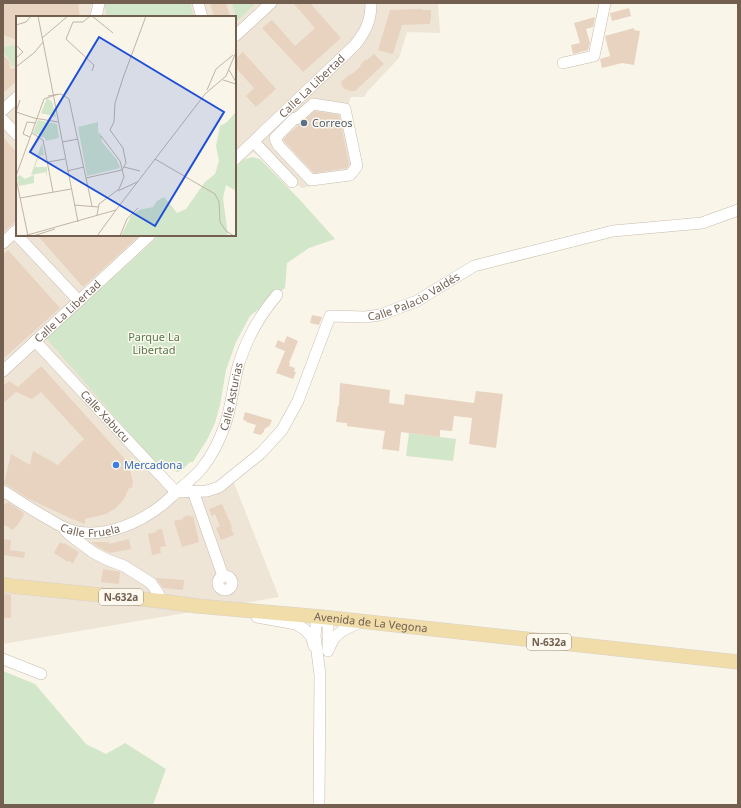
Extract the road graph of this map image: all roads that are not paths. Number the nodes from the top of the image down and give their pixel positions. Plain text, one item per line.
1 (99, 3) edge
2 (198, 3) edge
3 (271, 3) edge
4 (371, 3) edge
5 (605, 3) edge
6 (96, 16) edge
7 (202, 16) edge
8 (236, 35) edge
9 (563, 63) dead end
10 (16, 98) edge
11 (288, 109) junction
12 (3, 110) edge
13 (296, 118) junction
14 (3, 120) edge
15 (16, 134) edge
16 (288, 135) dead end
17 (254, 142) junction
18 (236, 158) edge
19 (292, 182) dead end
20 (738, 210) edge
21 (15, 231) edge
22 (20, 236) edge
23 (149, 236) edge
24 (3, 242) edge
25 (277, 295) dead end
26 (79, 302) junction
27 (35, 341) junction
28 (3, 371) edge
29 (3, 491) edge
30 (176, 492) junction
31 (193, 492) junction
32 (64, 528) junction
33 (223, 576) dead end
34 (3, 584) edge
35 (161, 601) junction
36 (238, 610) junction
37 (322, 617) junction
38 (360, 622) junction
39 (328, 651) junction
40 (317, 655) junction
41 (3, 659) edge
42 (738, 662) edge
43 (41, 674) dead end
44 (320, 675) junction
45 (319, 805) edge

1 - 6 street
2 - 7 street
3 - 8 street
4 - 11 street, Calle La Libertad
5 - 9 street
10 - 12 street
11 - 13 street
11 - 17 street, Calle La Libertad
13 - 13 street
13 - 16 street
14 - 15 street
17 - 18 street, Calle La Libertad
17 - 19 street
20 - 31 street, Calle Palacio Valdés
21 - 24 street
22 - 26 street
23 - 26 street, Calle La Libertad
25 - 30 street, Calle Asturias
26 - 27 street, Calle La Libertad
27 - 28 street, Calle La Libertad
27 - 30 street, Calle Xabucu
29 - 32 street, Calle Fruela
30 - 31 street, Calle Palacio Valdés
30 - 32 street, Calle Fruela
31 - 33 street
32 - 35 street
34 - 35 main road, Avenida de La Vegona / N-632a
35 - 36 main road, Avenida de La Vegona / N-632a
36 - 37 main road, Avenida de La Vegona / N-632a
36 - 40 street
37 - 38 main road, Avenida de La Vegona / N-632a
37 - 39 street
37 - 40 street
38 - 39 street
38 - 42 main road, Avenida de La Vegona / N-632a
39 - 44 street
40 - 44 street
41 - 43 street
44 - 45 street

